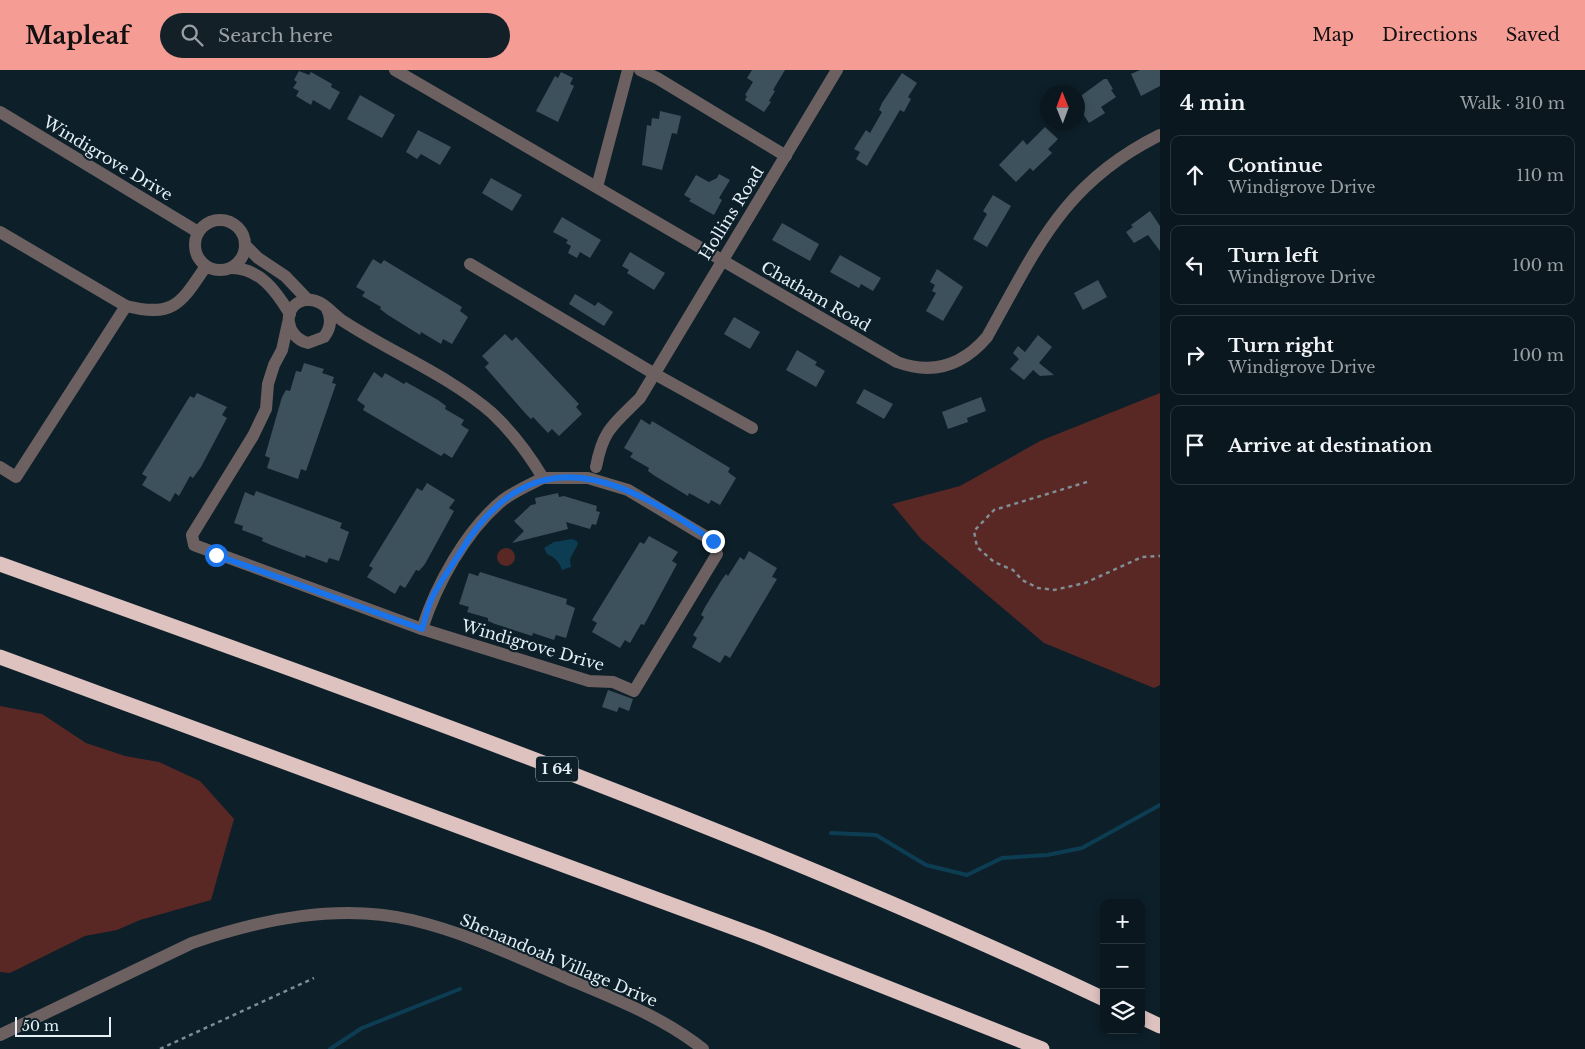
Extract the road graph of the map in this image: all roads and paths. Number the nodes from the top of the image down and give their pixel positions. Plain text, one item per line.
1 (395, 70) edge
2 (628, 70) edge
3 (640, 70) edge
4 (836, 70) edge
5 (0, 112) edge
6 (1160, 135) edge
7 (786, 156) junction
8 (597, 187) junction
9 (0, 232) edge
10 (198, 232) junction
11 (245, 245) junction
12 (721, 260) junction
13 (470, 264) dead end
14 (206, 266) junction
15 (230, 268) junction
16 (308, 300) junction
17 (126, 306) junction
18 (327, 309) junction
19 (289, 319) junction
20 (351, 327) junction
21 (328, 332) junction
22 (302, 342) junction
23 (282, 350) junction
24 (653, 373) junction
25 (752, 428) dead end
26 (0, 467) edge
27 (596, 467) dead end
28 (543, 478) junction
29 (1087, 482) dead end
30 (1160, 556) edge
31 (0, 564) edge
32 (422, 629) junction
33 (0, 657) edge
34 (314, 978) dead end
35 (1100, 997) edge
36 (1145, 1019) edge
37 (1160, 1026) edge
38 (0, 1035) edge
39 (160, 1049) edge
40 (703, 1049) edge
41 (1042, 1049) edge

1 - 8 street, Chatham Road
2 - 8 street
3 - 7 street
4 - 7 street, Hollins Road
5 - 10 street, Windigrove Drive
6 - 12 street, Chatham Road
7 - 12 street, Hollins Road
8 - 12 street, Chatham Road
9 - 17 street
10 - 11 street
10 - 14 street
11 - 15 street
11 - 16 street
12 - 24 street, Hollins Road
13 - 24 street
14 - 15 street
14 - 17 street
15 - 19 street
16 - 18 street
16 - 19 street
17 - 26 street
18 - 20 street
18 - 21 street
19 - 22 street
19 - 23 street, Windigrove Drive
20 - 21 street
20 - 28 street
21 - 22 street
22 - 23 street
23 - 32 street, Windigrove Drive
24 - 25 street
24 - 27 street, Hollins Road
28 - 32 street, Windigrove Drive
28 - 32 street, Windigrove Drive
29 - 30 path
31 - 35 highway, I 64
33 - 41 highway
34 - 39 path
36 - 37 highway
38 - 40 street, Shenandoah Village Drive

